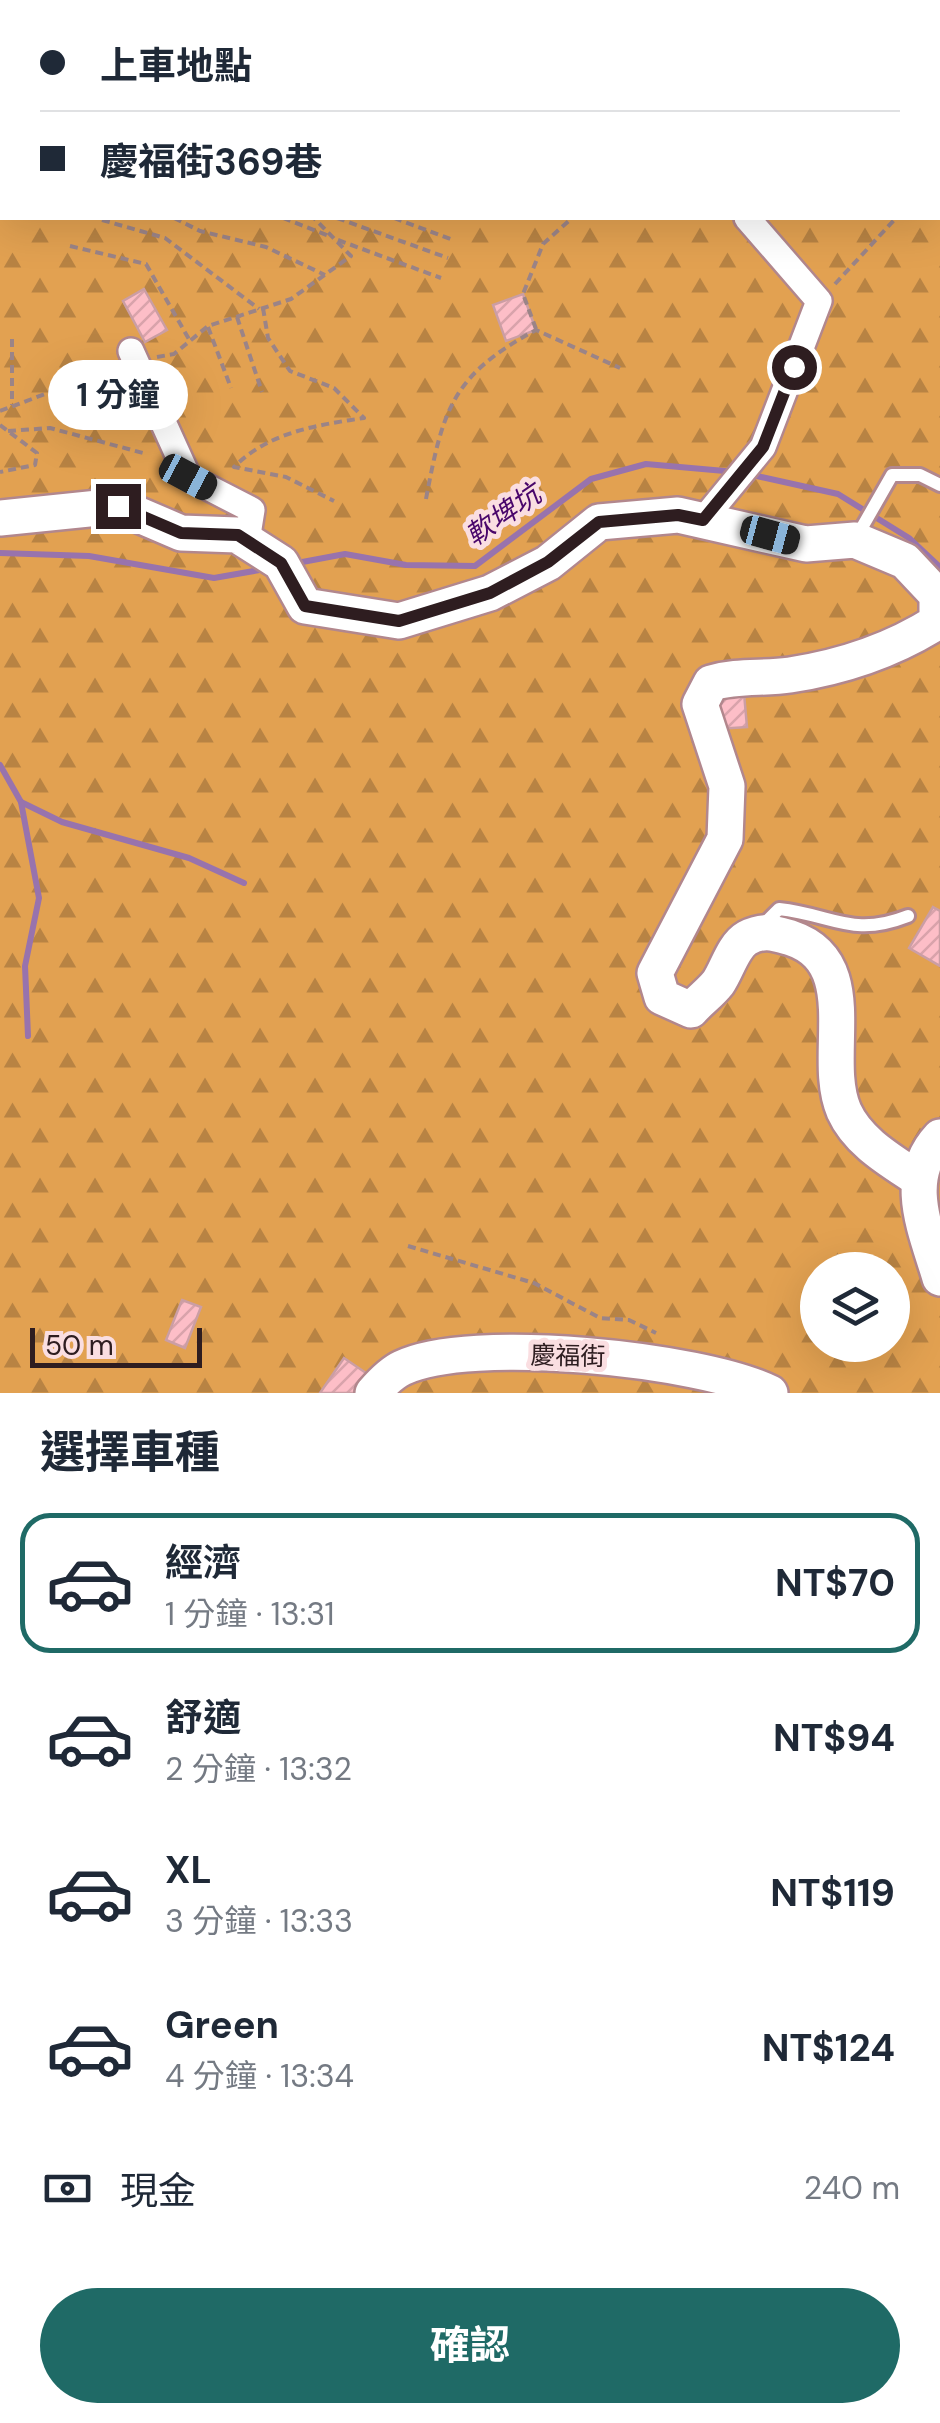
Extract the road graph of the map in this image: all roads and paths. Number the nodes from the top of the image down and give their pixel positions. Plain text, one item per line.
1 (102, 220) edge
2 (178, 220) edge
3 (287, 220) edge
4 (316, 220) edge
5 (343, 220) edge
6 (399, 220) edge
7 (570, 220) edge
8 (749, 220) edge
9 (894, 220) edge
10 (334, 238) junction
11 (453, 240) dead end
12 (70, 246) dead end
13 (448, 258) dead end
14 (324, 274) junction
15 (442, 278) dead end
16 (819, 300) junction
17 (260, 309) junction
18 (237, 316) junction
19 (208, 326) junction
20 (536, 330) junction
21 (12, 339) dead end
22 (190, 341) junction
23 (133, 355) junction
24 (620, 368) dead end
25 (231, 388) dead end
26 (262, 392) dead end
27 (12, 406) junction
28 (0, 411) edge
29 (0, 425) edge
30 (8, 431) junction
31 (143, 454) dead end
32 (0, 472) edge
33 (940, 485) edge
34 (426, 499) dead end
35 (334, 501) dead end
36 (712, 507) junction
37 (0, 518) edge
38 (242, 538) junction
39 (855, 540) junction
40 (908, 916) dead end
41 (752, 936) junction
42 (940, 1137) edge
43 (917, 1178) junction
44 (408, 1246) dead end
45 (940, 1278) edge
46 (660, 1335) dead end
47 (373, 1393) edge
48 (770, 1393) edge

1 - 17 path
2 - 14 path
3 - 10 path
4 - 10 path
5 - 13 path
6 - 11 path
7 - 20 path
8 - 16 street
9 - 16 path
10 - 14 path
10 - 15 path
12 - 22 path
14 - 17 path
16 - 36 street
17 - 18 path
17 - 35 path
18 - 19 path
18 - 26 path
19 - 22 path
19 - 25 path
20 - 24 path
20 - 34 path
21 - 27 path
22 - 23 path
23 - 27 path
23 - 38 street
27 - 28 path
29 - 30 path
30 - 31 path
30 - 32 path
33 - 39 lane
36 - 38 street
36 - 39 street
37 - 38 street
39 - 41 street
40 - 41 lane
41 - 43 street
42 - 43 street
43 - 45 street
44 - 46 path
47 - 48 street, 慶福街

